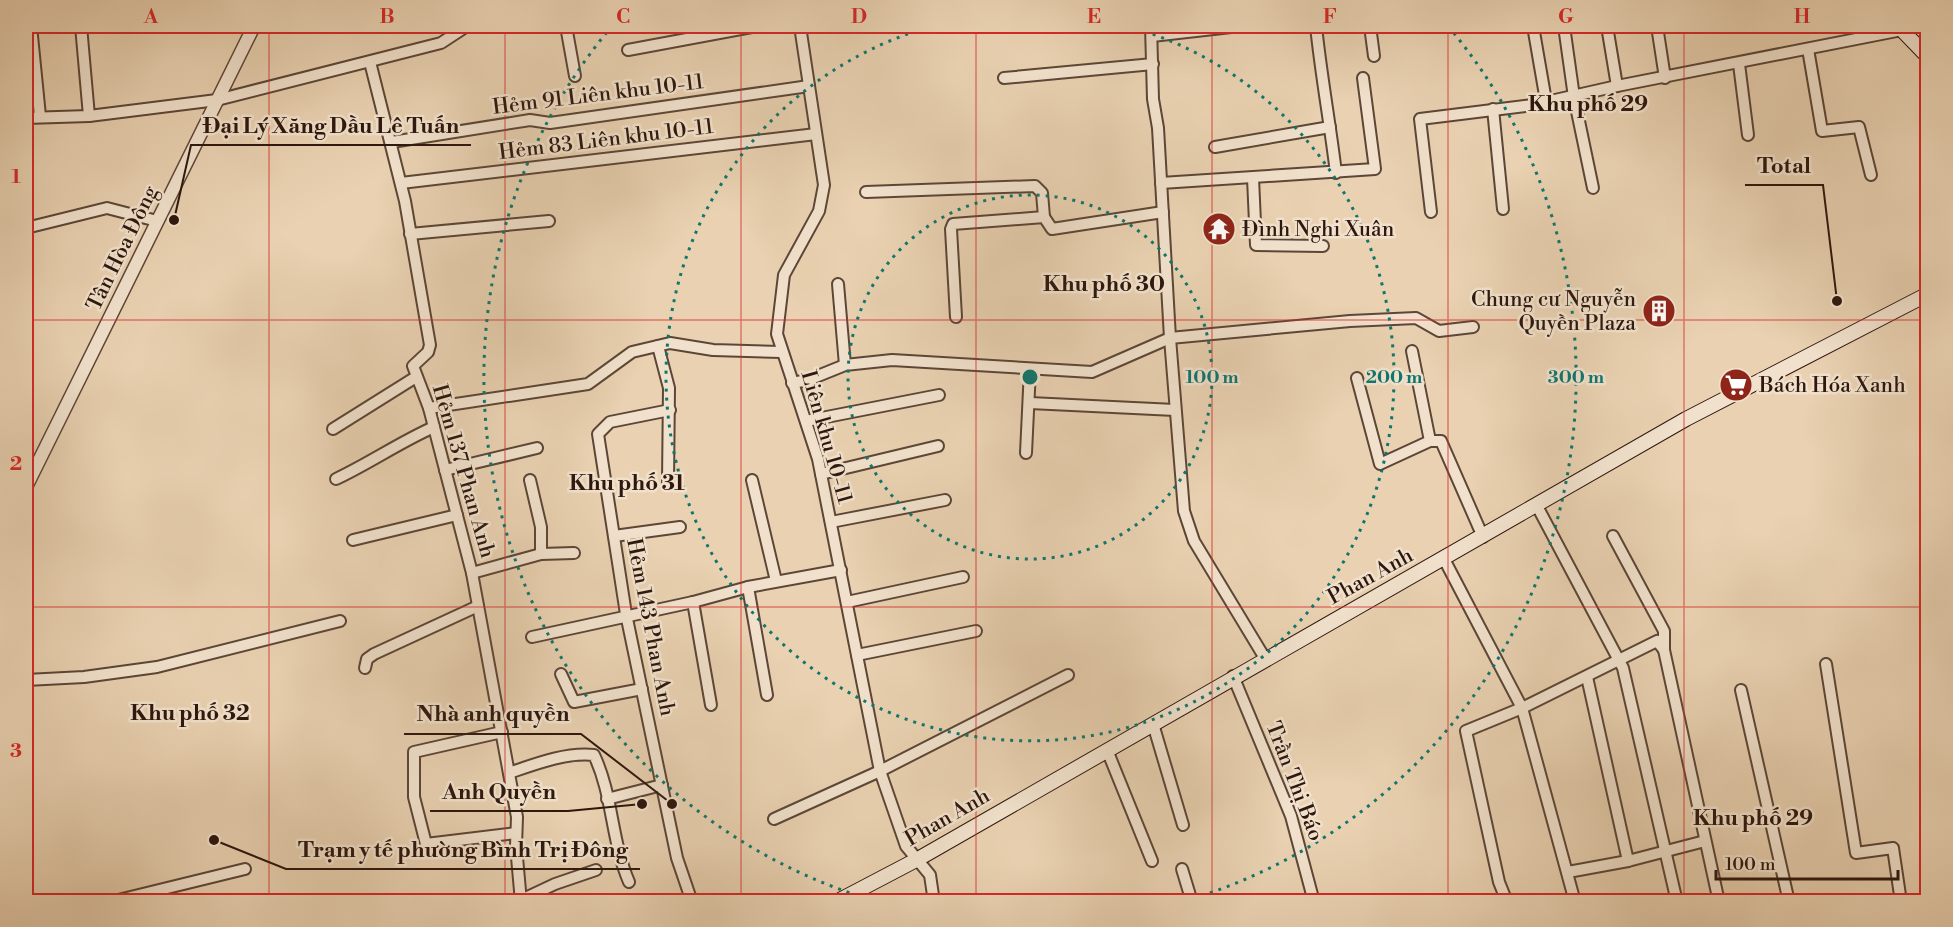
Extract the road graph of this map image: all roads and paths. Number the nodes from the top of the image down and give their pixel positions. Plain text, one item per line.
1 (31, 26) edge
2 (81, 26) edge
3 (254, 26) edge
4 (467, 26) edge
5 (566, 26) edge
6 (757, 26) edge
7 (800, 26) edge
8 (1240, 26) edge
9 (1317, 26) edge
10 (1370, 26) edge
11 (1533, 26) edge
12 (1564, 26) edge
13 (1607, 26) edge
14 (1658, 26) edge
15 (1900, 28) edge
16 (1152, 31) edge
17 (628, 50) dead end
18 (1808, 50) junction
19 (1374, 56) dead end
20 (1928, 57) edge
21 (370, 62) junction
22 (1153, 64) junction
23 (1739, 64) junction
24 (574, 76) dead end
25 (1004, 78) dead end
26 (1362, 78) dead end
27 (1665, 78) junction
28 (809, 86) junction
29 (1617, 86) junction
30 (1574, 98) junction
31 (217, 100) junction
32 (1546, 102) junction
33 (1493, 109) junction
34 (40, 116) junction
35 (89, 116) junction
36 (26, 118) edge
37 (1330, 127) junction
38 (816, 135) junction
39 (1748, 135) dead end
40 (392, 142) junction
41 (1215, 147) dead end
42 (1336, 173) junction
43 (1871, 175) dead end
44 (1253, 178) junction
45 (401, 183) junction
46 (1161, 183) junction
47 (1593, 188) dead end
48 (866, 192) dead end
49 (1503, 209) dead end
50 (1163, 212) junction
51 (1431, 212) dead end
52 (1044, 217) junction
53 (157, 221) junction
54 (549, 221) dead end
55 (26, 228) edge
56 (410, 234) junction
57 (1323, 246) dead end
58 (838, 284) dead end
59 (1928, 294) edge
60 (956, 317) dead end
61 (1473, 327) dead end
62 (1170, 338) junction
63 (658, 346) junction
64 (1412, 351) dead end
65 (781, 352) junction
66 (845, 365) junction
67 (1030, 369) junction
68 (416, 377) junction
69 (1357, 378) dead end
70 (792, 383) junction
71 (939, 395) dead end
72 (1030, 403) junction
73 (429, 408) junction
74 (670, 410) junction
75 (1175, 410) junction
76 (806, 421) junction
77 (434, 427) junction
78 (333, 429) dead end
79 (1430, 441) junction
80 (938, 446) dead end
81 (537, 448) dead end
82 (1026, 453) dead end
83 (446, 470) junction
84 (821, 474) junction
85 (336, 479) dead end
86 (530, 480) dead end
87 (752, 480) dead end
88 (668, 482) dead end
89 (26, 487) edge
90 (945, 500) dead end
91 (1537, 506) junction
92 (457, 515) junction
93 (831, 522) junction
94 (680, 527) dead end
95 (614, 536) junction
96 (1613, 536) dead end
97 (1483, 537) junction
98 (353, 540) dead end
99 (574, 553) dead end
100 (541, 554) junction
101 (1444, 559) junction
102 (841, 570) junction
103 (472, 573) junction
104 (963, 577) dead end
105 (776, 581) junction
106 (748, 587) junction
107 (693, 602) junction
108 (847, 602) junction
109 (478, 606) junction
110 (626, 614) junction
111 (340, 621) dead end
112 (976, 631) dead end
113 (532, 637) dead end
114 (1664, 651) junction
115 (857, 655) junction
116 (1266, 660) junction
117 (1620, 660) junction
118 (1826, 664) dead end
119 (365, 668) dead end
120 (561, 674) dead end
121 (1068, 675) dead end
122 (1233, 676) junction
123 (1587, 677) junction
124 (26, 680) edge
125 (642, 689) junction
126 (1741, 690) dead end
127 (767, 695) dead end
128 (711, 705) dead end
129 (1522, 708) junction
130 (1153, 724) junction
131 (502, 732) junction
132 (1107, 750) junction
133 (880, 771) junction
134 (509, 773) junction
135 (662, 785) junction
136 (607, 799) junction
137 (774, 819) dead end
138 (1183, 825) dead end
139 (516, 833) junction
140 (1705, 841) junction
141 (1666, 852) junction
142 (918, 859) junction
143 (1152, 861) dead end
144 (1628, 861) junction
145 (245, 869) dead end
146 (1182, 869) dead end
147 (596, 870) dead end
148 (1568, 872) junction
149 (629, 882) dead end
150 (521, 901) edge
151 (110, 902) edge
152 (692, 902) edge
153 (837, 902) edge
154 (934, 902) edge
155 (1192, 902) edge
156 (1314, 902) edge
157 (1507, 902) edge
158 (1575, 902) edge
159 (1677, 902) edge
160 (1719, 902) edge
161 (1789, 902) edge
162 (1900, 902) edge

1 - 34 street
2 - 35 street
3 - 31 street, Tân Hòa Đông
4 - 21 street
5 - 24 street
6 - 17 street
7 - 28 street, Liên khu 10-11
8 - 16 street
9 - 37 street
10 - 19 street
11 - 32 street
12 - 30 street
13 - 29 street
14 - 27 street
15 - 18 street
15 - 20 main road
16 - 22 street
18 - 23 street
18 - 43 street
21 - 31 street
21 - 40 street, Hẻm 137 Phan Anh
22 - 25 street
22 - 46 street
23 - 27 street
23 - 39 street
26 - 42 street
27 - 29 street
28 - 38 street, Liên khu 10-11
28 - 40 street, Hẻm 91 Liên khu 10-11
29 - 30 street
30 - 32 street
30 - 47 street
31 - 35 street
31 - 53 street, Tân Hòa Đông
32 - 33 street
33 - 49 street
33 - 51 street
34 - 35 street
34 - 36 street
37 - 41 street
37 - 42 street
38 - 45 street, Hẻm 83 Liên khu 10-11
38 - 65 street, Liên khu 10-11
40 - 45 street, Hẻm 137 Phan Anh
42 - 44 street
44 - 46 street
44 - 57 street
45 - 56 street, Hẻm 137 Phan Anh
46 - 50 street
48 - 52 street
50 - 52 street
50 - 62 street
52 - 60 street
53 - 55 street
53 - 89 street, Tân Hòa Đông
54 - 56 street
56 - 68 street, Hẻm 137 Phan Anh
58 - 66 street
59 - 91 main road, Phan Anh
61 - 62 street
62 - 67 street
62 - 75 street
63 - 65 street
63 - 73 street
63 - 74 street
64 - 79 street
65 - 70 street, Liên khu 10-11
66 - 67 street
66 - 70 street
67 - 72 street
68 - 73 street, Hẻm 137 Phan Anh
68 - 78 street
69 - 79 street
70 - 76 street, Liên khu 10-11
71 - 76 street
72 - 75 street
72 - 82 street
73 - 77 street, Hẻm 137 Phan Anh
74 - 88 street
74 - 95 street, Hẻm 143 Phan Anh
75 - 116 street
76 - 84 street, Liên khu 10-11
77 - 83 street, Hẻm 137 Phan Anh
77 - 85 street
79 - 97 street
80 - 84 street
81 - 83 street
83 - 92 street, Hẻm 137 Phan Anh
84 - 93 street, Liên khu 10-11
86 - 100 street
87 - 105 street
90 - 93 street
91 - 97 main road, Phan Anh
91 - 117 street
92 - 98 street
92 - 103 street, Hẻm 137 Phan Anh
93 - 102 street, Liên khu 10-11
94 - 95 street
95 - 110 street, Hẻm 143 Phan Anh
96 - 114 street
97 - 101 main road, Phan Anh
99 - 100 street
100 - 103 street
101 - 116 main road, Phan Anh
101 - 129 street
102 - 105 street
102 - 108 street, Liên khu 10-11
103 - 109 street, Hẻm 137 Phan Anh
104 - 108 street
105 - 106 street
106 - 107 street
106 - 127 street
107 - 110 street
107 - 128 street
108 - 115 street, Liên khu 10-11
109 - 119 street
109 - 131 street, Hẻm 137 Phan Anh
110 - 113 street
110 - 125 street, Hẻm 143 Phan Anh
111 - 124 street
112 - 115 street
114 - 117 street
114 - 140 street
115 - 133 street, Liên khu 10-11
116 - 122 main road, Phan Anh
117 - 123 street
117 - 141 street
118 - 162 street
120 - 125 street
121 - 133 street
122 - 130 main road, Phan Anh
122 - 156 street, Trần Thị Báo
123 - 129 street
123 - 144 street
125 - 135 street, Hẻm 143 Phan Anh
126 - 161 street
129 - 148 street
129 - 157 street
130 - 132 main road, Phan Anh
130 - 138 street
131 - 134 street, Hẻm 137 Phan Anh
131 - 139 street
132 - 142 main road, Phan Anh
132 - 143 street
133 - 137 street
133 - 142 street, Liên khu 10-11
134 - 136 street
134 - 139 street, Hẻm 137 Phan Anh
135 - 136 street
135 - 152 street, Hẻm 143 Phan Anh
136 - 149 street
139 - 150 street, Hẻm 137 Phan Anh
140 - 141 street
140 - 160 street
141 - 144 street
141 - 159 street
142 - 153 main road, Phan Anh
142 - 154 street, Liên khu 10-11
144 - 148 street
145 - 151 street
146 - 155 street
147 - 150 street
148 - 158 street

